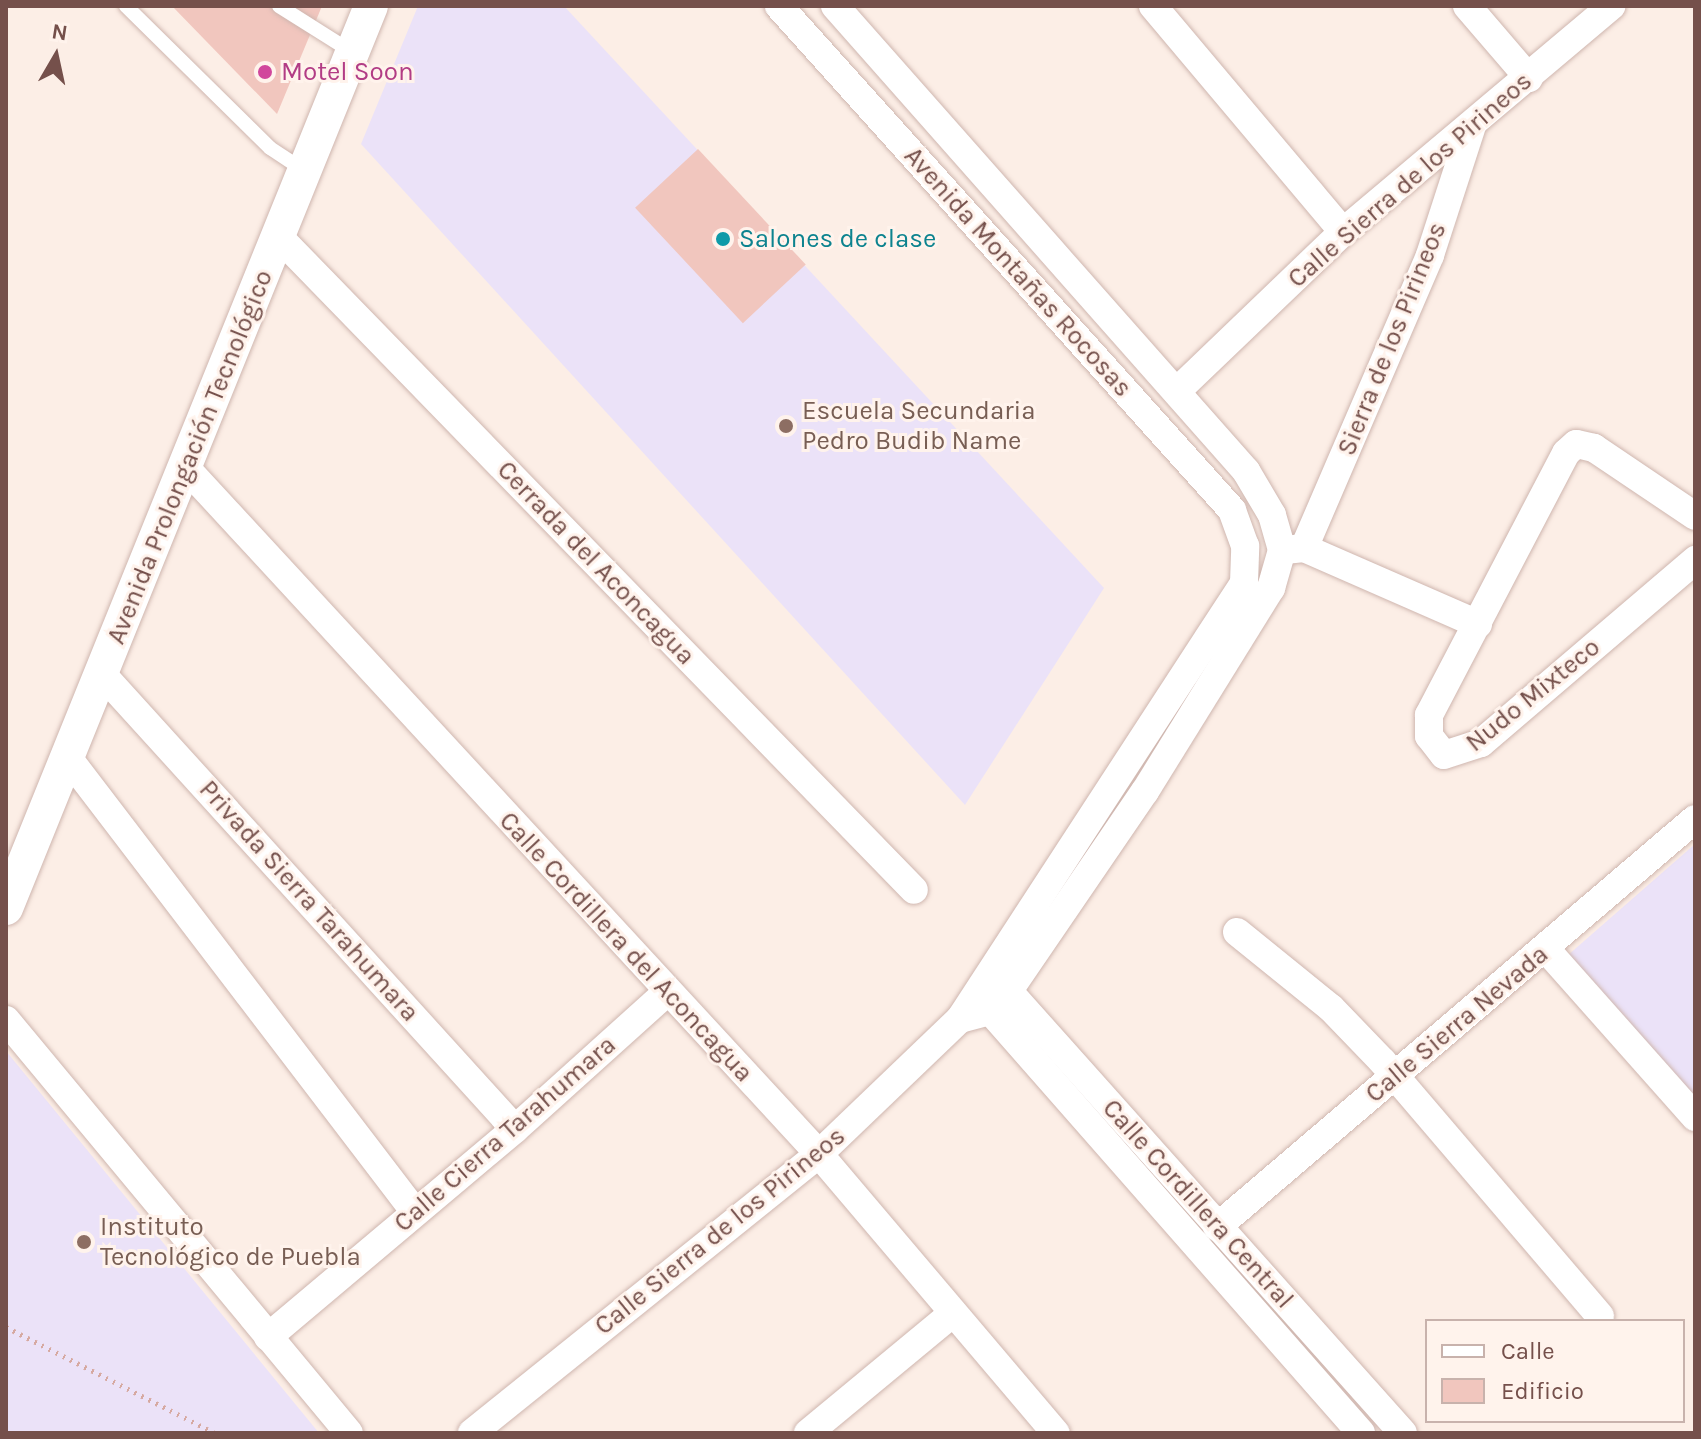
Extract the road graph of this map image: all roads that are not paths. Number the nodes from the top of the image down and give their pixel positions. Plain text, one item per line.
1 (126, 6) edge
2 (279, 6) edge
3 (371, 6) edge
4 (779, 6) edge
5 (835, 6) edge
6 (1153, 6) edge
7 (1467, 6) edge
8 (1611, 6) edge
9 (352, 52) junction
10 (1529, 78) junction
11 (1472, 126) junction
12 (305, 171) junction
13 (1343, 232) junction
14 (278, 236) junction
15 (1177, 391) junction
16 (187, 469) junction
17 (1695, 516) edge
18 (1245, 546) junction
19 (1293, 549) junction
20 (1695, 560) edge
21 (1478, 624) junction
22 (102, 674) junction
23 (69, 759) junction
24 (1695, 819) edge
25 (914, 890) dead end
26 (6, 908) edge
27 (1237, 932) dead end
28 (1545, 948) junction
29 (667, 992) junction
30 (992, 992) junction
31 (6, 1020) edge
32 (1394, 1077) junction
33 (1695, 1117) edge
34 (515, 1129) junction
35 (819, 1154) junction
36 (415, 1212) junction
37 (1217, 1227) junction
38 (953, 1313) junction
39 (1600, 1316) dead end
40 (268, 1337) junction
41 (349, 1433) edge
42 (472, 1433) edge
43 (808, 1433) edge
44 (1056, 1433) edge
45 (1361, 1433) edge
46 (1403, 1433) edge

1 - 12 lane
2 - 9 lane
3 - 9 street, Avenida Prolongación Tecnológico
4 - 18 street, Avenida Montañas Rocosas
5 - 15 street, Avenida Montañas Rocosas
6 - 13 street
7 - 10 street
8 - 10 street, Calle Sierra de los Pirineos
9 - 12 street, Avenida Prolongación Tecnológico
10 - 11 street, Calle Sierra de los Pirineos
11 - 13 street, Calle Sierra de los Pirineos
11 - 19 street, Sierra de los Pirineos
12 - 14 street, Avenida Prolongación Tecnológico
13 - 15 street, Calle Sierra de los Pirineos
14 - 16 street, Avenida Prolongación Tecnológico
14 - 25 street, Cerrada del Aconcagua
15 - 19 street, Avenida Montañas Rocosas
16 - 22 street, Avenida Prolongación Tecnológico
16 - 29 street, Calle Cordillera del Aconcagua
17 - 21 street, Nudo Mixteco
18 - 19 street
18 - 30 street
19 - 21 street
19 - 30 street
20 - 21 street, Nudo Mixteco
22 - 23 street, Avenida Prolongación Tecnológico
22 - 34 street, Privada Sierra Tarahumara
23 - 26 street, Avenida Prolongación Tecnológico
23 - 36 street
24 - 28 street, Calle Sierra Nevada
27 - 32 street
28 - 32 street, Calle Sierra Nevada
28 - 33 street
29 - 34 street, Calle Cierra Tarahumara
29 - 35 street, Calle Cordillera del Aconcagua
30 - 35 street, Calle Sierra de los Pirineos
30 - 37 street, Calle Cordillera Central
30 - 45 street, Calle Cordillera Central
31 - 40 street
32 - 37 street, Calle Sierra Nevada
32 - 39 street
34 - 36 street, Calle Cierra Tarahumara
35 - 38 street, Calle Cordillera del Aconcagua
35 - 42 street, Calle Sierra de los Pirineos
36 - 40 street, Calle Cierra Tarahumara
37 - 46 street, Calle Cordillera Central
38 - 43 street
38 - 44 street, Calle Cordillera del Aconcagua
40 - 41 street

